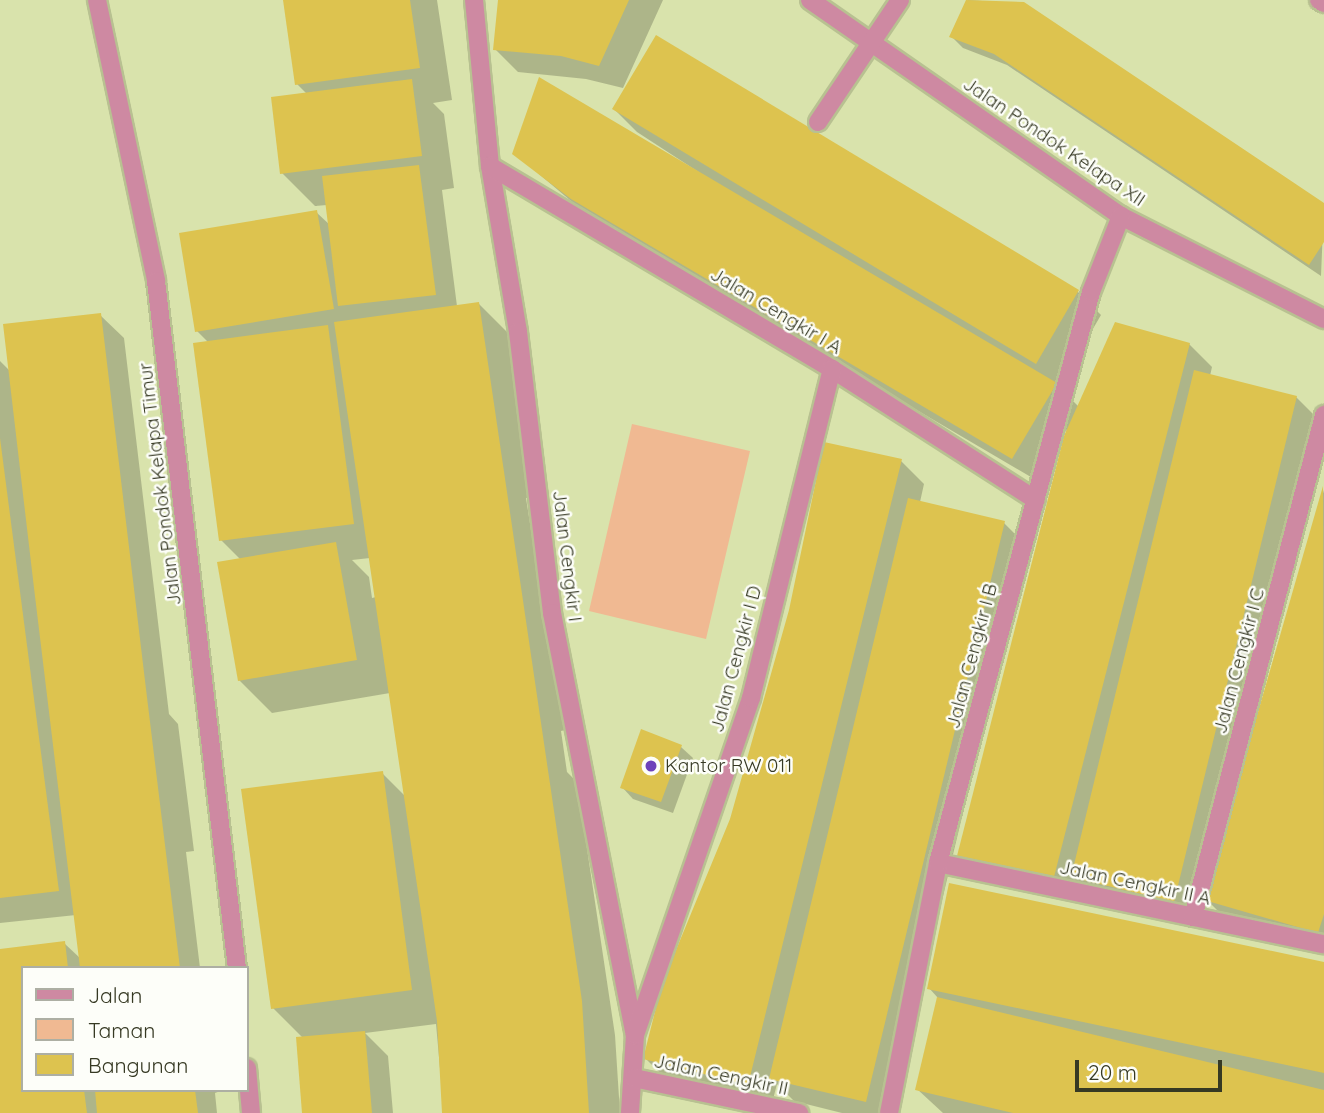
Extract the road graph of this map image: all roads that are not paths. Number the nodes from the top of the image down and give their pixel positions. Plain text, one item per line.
1 (97, 0) edge
2 (474, 0) edge
3 (810, 0) edge
4 (900, 0) edge
5 (1319, 0) edge
6 (1324, 4) edge
7 (873, 43) junction
8 (818, 122) dead end
9 (490, 166) junction
10 (1121, 216) junction
11 (1324, 319) edge
12 (832, 369) junction
13 (1324, 415) edge
14 (1036, 500) junction
15 (939, 863) junction
16 (1194, 917) junction
17 (1324, 944) edge
18 (237, 966) edge
19 (635, 1035) junction
20 (634, 1078) junction
21 (248, 1079) edge
22 (251, 1113) edge
23 (630, 1113) edge
24 (799, 1113) edge
25 (889, 1113) edge

1 - 18 street, Jalan Pondok Kelapa Timur
2 - 9 street, Jalan Cengkir I
3 - 7 street, Jalan Pondok Kelapa XII
4 - 7 street
5 - 6 street
7 - 8 street
7 - 10 street, Jalan Pondok Kelapa XII
9 - 12 street, Jalan Cengkir I A
9 - 19 street, Jalan Cengkir I
10 - 11 street, Jalan Pondok Kelapa XII
10 - 14 street, Jalan Cengkir I B
12 - 14 street, Jalan Cengkir I A
12 - 19 street, Jalan Cengkir I D
13 - 16 street, Jalan Cengkir I C
14 - 15 street, Jalan Cengkir I B
15 - 16 street, Jalan Cengkir II A
15 - 25 street, Jalan Cengkir I B
16 - 17 street, Jalan Cengkir II A
19 - 20 street, Jalan Cengkir I
20 - 23 street, Jalan Cengkir I
20 - 24 street, Jalan Cengkir II
21 - 22 street

